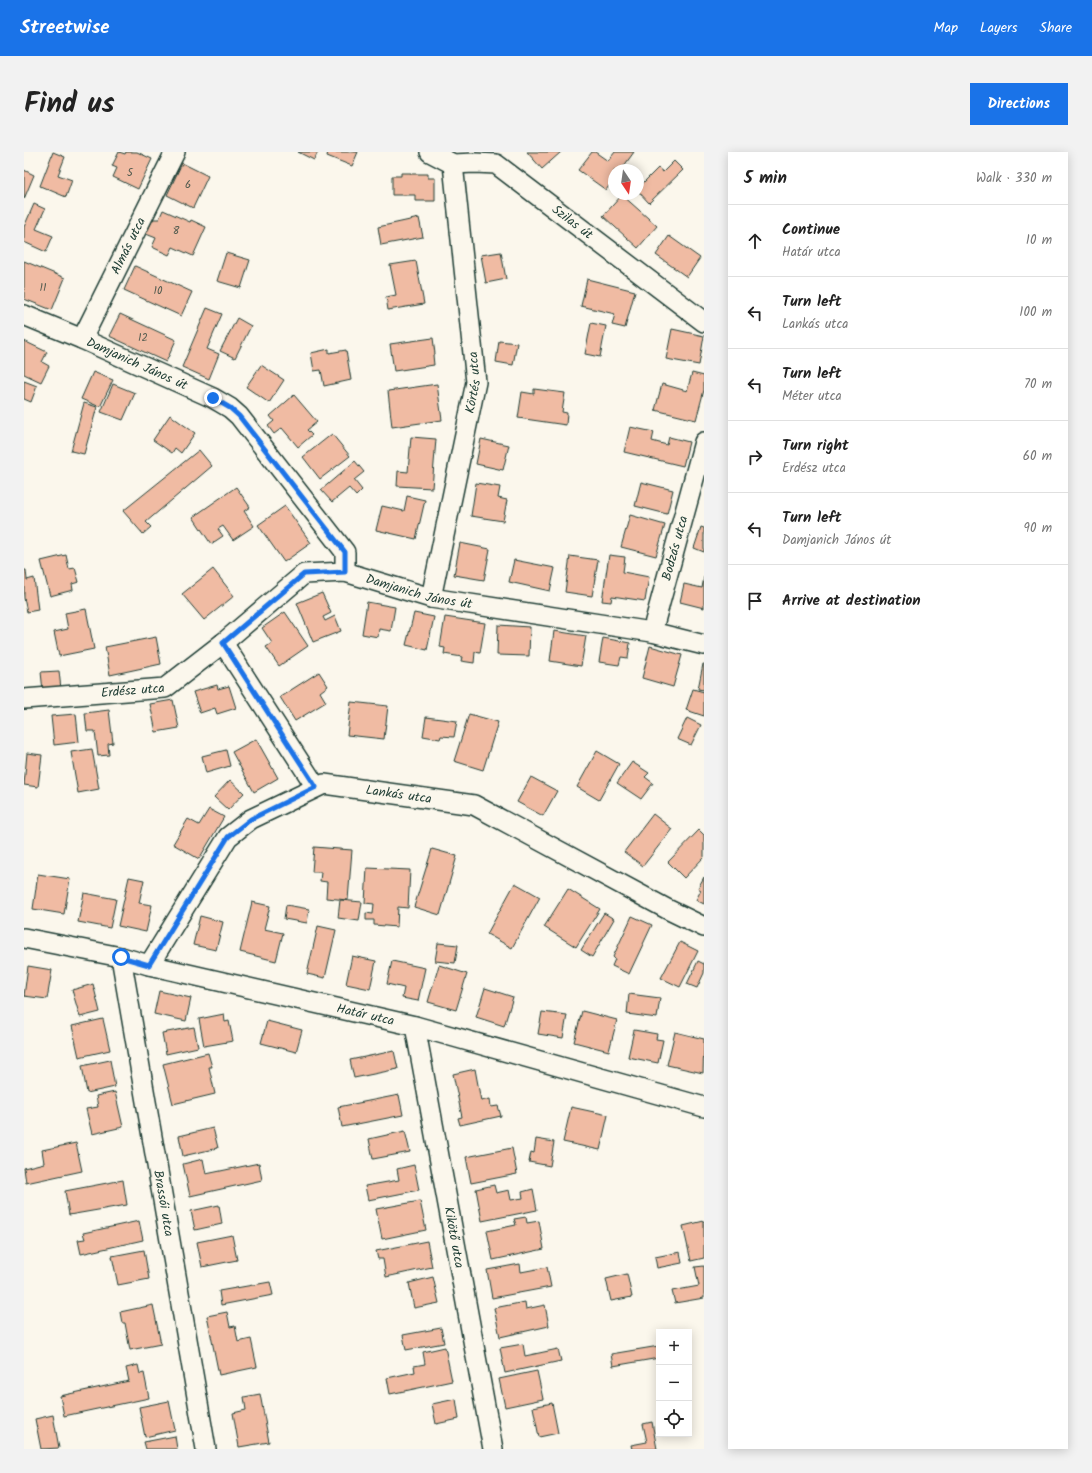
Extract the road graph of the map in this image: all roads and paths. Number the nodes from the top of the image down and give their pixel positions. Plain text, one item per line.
1 (174, 152) edge
2 (430, 152) edge
3 (453, 164) junction
4 (24, 315) edge
5 (704, 322) edge
6 (82, 339) junction
7 (704, 442) edge
8 (345, 572) junction
9 (431, 598) junction
10 (652, 632) junction
11 (223, 643) junction
12 (704, 645) edge
13 (24, 699) edge
14 (316, 787) junction
15 (704, 927) edge
16 (24, 938) edge
17 (121, 957) junction
18 (149, 965) junction
19 (415, 1026) junction
20 (704, 1107) edge
21 (206, 1449) edge
22 (493, 1449) edge

1 - 6 street, Almás utca
2 - 3 street
3 - 5 street, Szilas út
3 - 9 street, Körtés utca
4 - 6 street, Damjanich János út
6 - 8 street, Damjanich János út
7 - 10 street, Bodzás utca
8 - 9 street, Damjanich János út
8 - 11 street, Erdész utca
9 - 10 street, Damjanich János út
10 - 12 street, Damjanich János út
11 - 13 street, Erdész utca
11 - 14 street
14 - 15 street, Lankás utca
14 - 18 street, Lankás utca
16 - 17 street, Határ utca
17 - 18 street, Határ utca
17 - 21 street, Brassói utca
18 - 19 street, Határ utca
19 - 20 street, Határ utca
19 - 22 street, Kikötő utca

